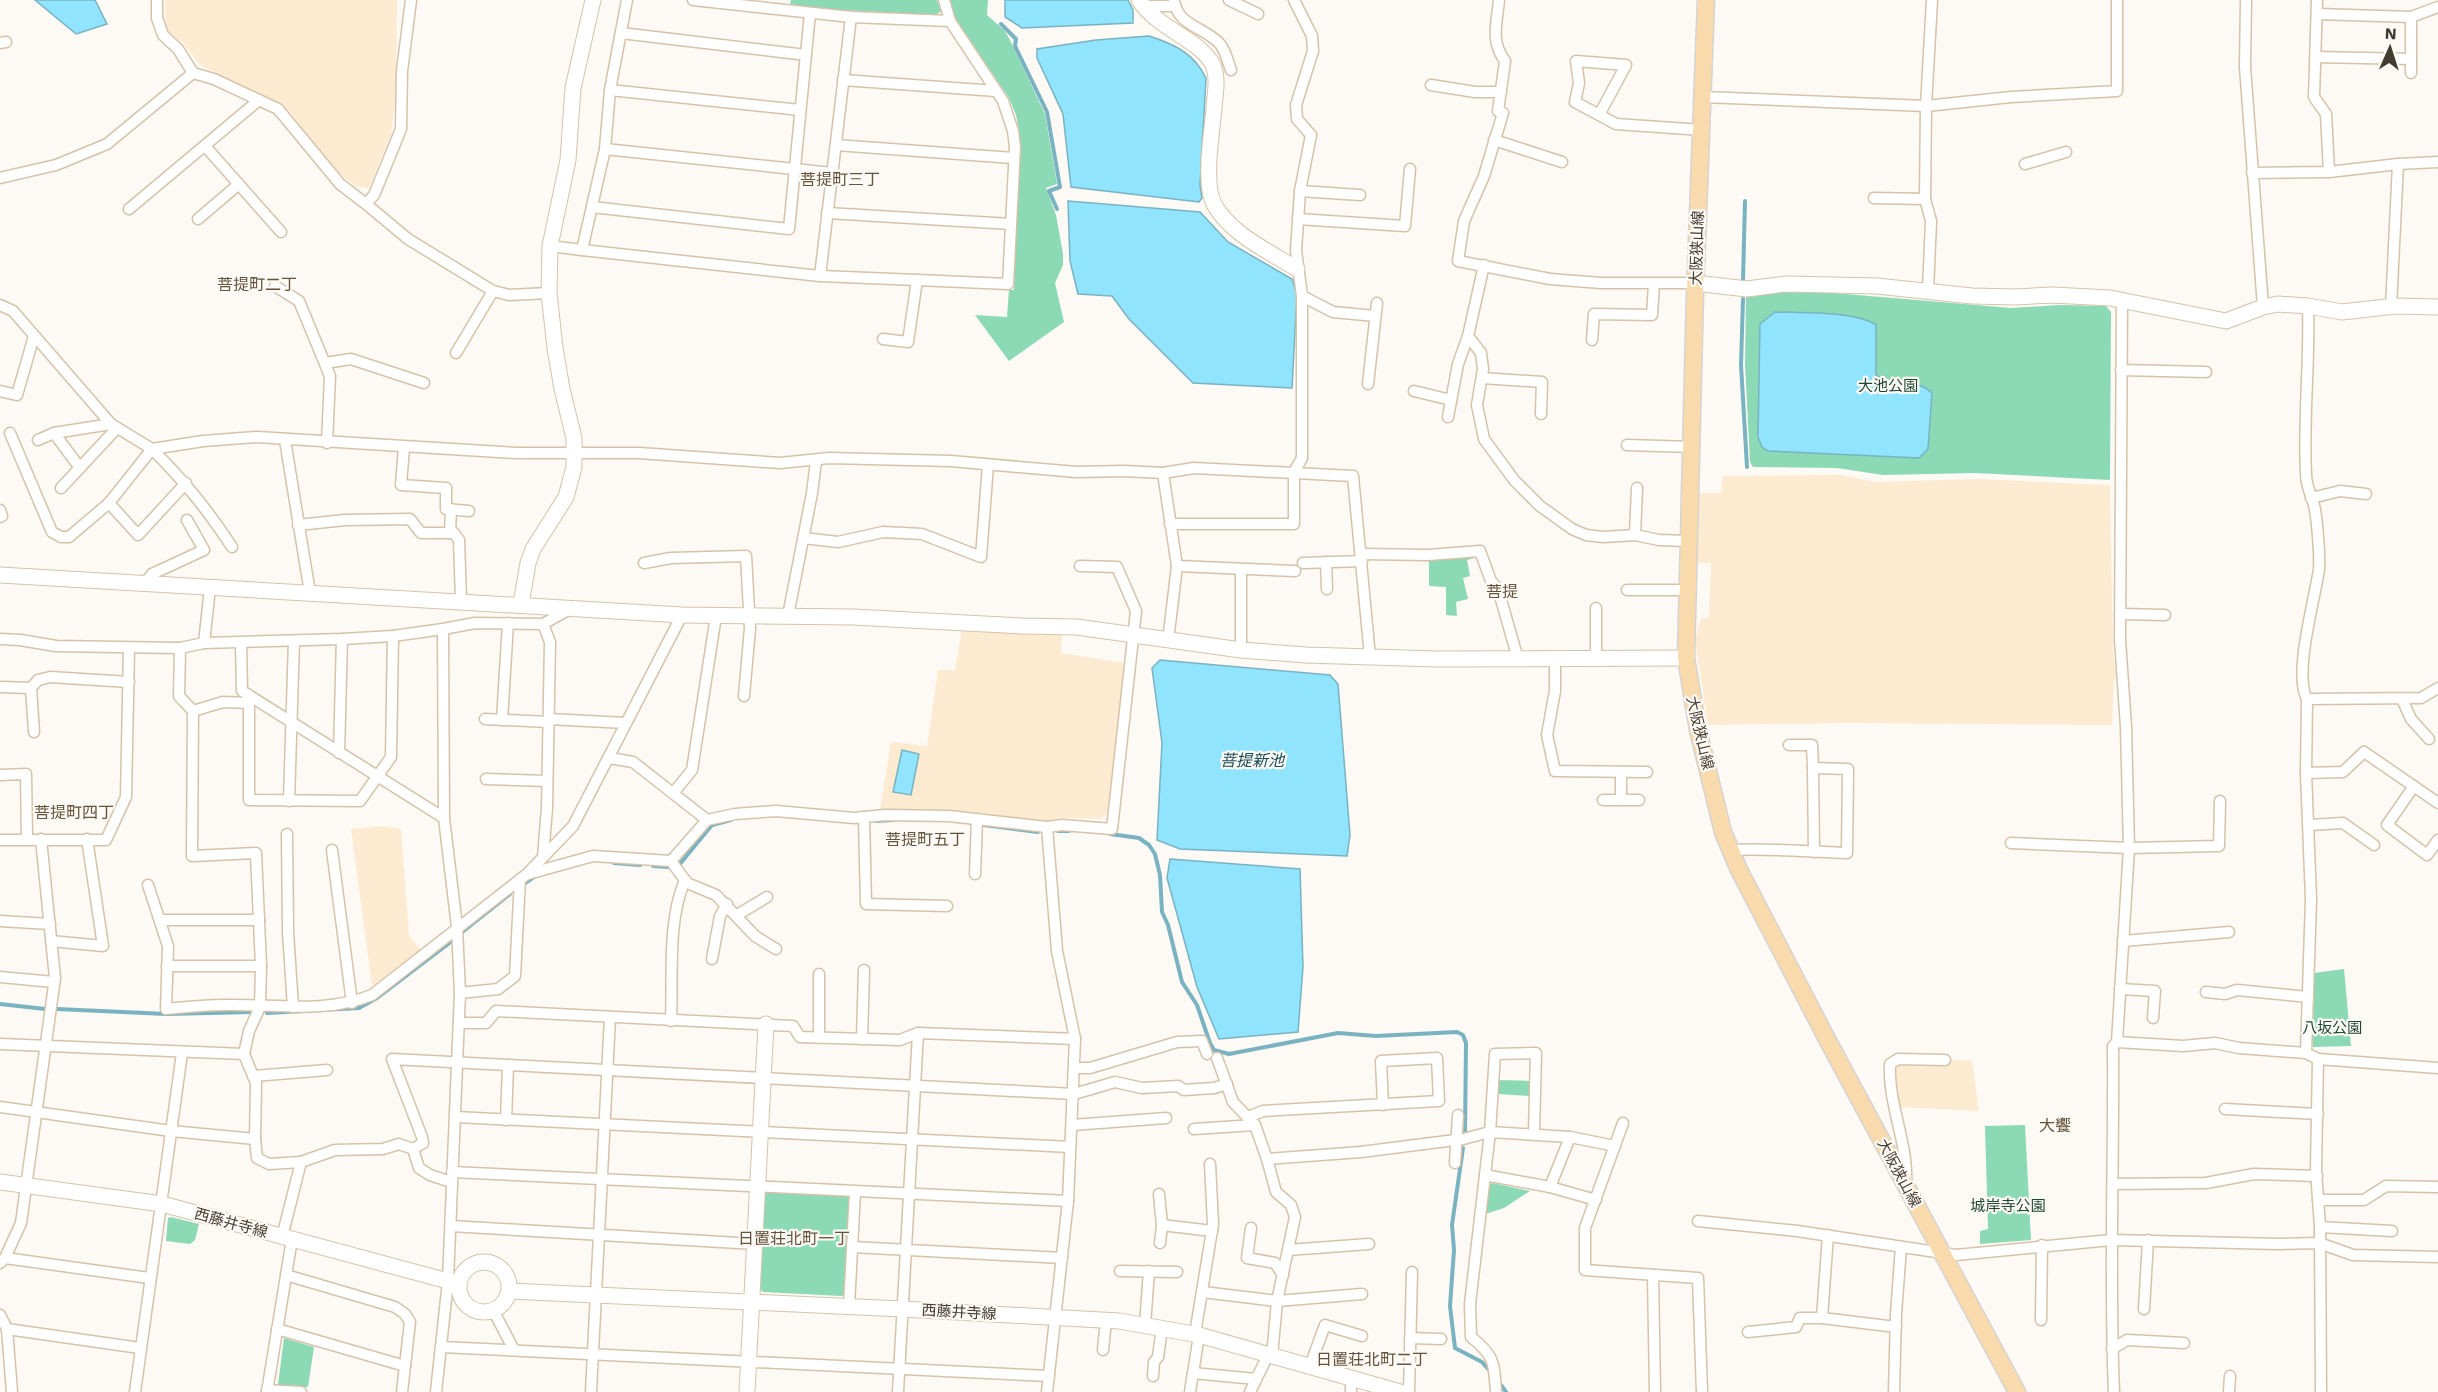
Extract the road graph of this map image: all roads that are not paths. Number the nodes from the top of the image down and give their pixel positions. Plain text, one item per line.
1 (157, 0) edge
2 (411, 0) edge
3 (593, 0) edge
4 (627, 0) edge
5 (693, 0) edge
6 (944, 0) edge
7 (1229, 0) edge
8 (1294, 0) edge
9 (1499, 0) edge
10 (1707, 0) edge
11 (1932, 0) edge
12 (2117, 0) edge
13 (2246, 0) edge
14 (2317, 0) edge
15 (1141, 3) edge
16 (1174, 3) edge
17 (2438, 7) edge
18 (810, 13) junction
19 (1258, 14) dead end
20 (2317, 14) junction
21 (850, 17) junction
22 (2411, 17) junction
23 (950, 21) junction
24 (621, 33) junction
25 (806, 55) junction
26 (2316, 57) junction
27 (2411, 59) junction
28 (1231, 70) dead end
29 (193, 73) junction
30 (2411, 73) dead end
31 (843, 80) junction
32 (1431, 85) dead end
33 (610, 90) junction
34 (996, 91) junction
35 (1501, 92) junction
36 (1703, 97) junction
37 (260, 100) junction
38 (1926, 106) junction
39 (800, 110) junction
40 (1599, 115) junction
41 (1702, 130) junction
42 (1494, 140) junction
43 (836, 145) junction
44 (205, 146) junction
45 (604, 149) junction
46 (2066, 152) dead end
47 (1014, 158) junction
48 (1562, 162) dead end
49 (2438, 162) edge
50 (2025, 164) dead end
51 (2398, 164) junction
52 (795, 168) junction
53 (1410, 169) dead end
54 (832, 172) junction
55 (2329, 172) junction
56 (2252, 173) junction
57 (0, 178) edge
58 (238, 184) junction
59 (1300, 191) junction
60 (1360, 195) dead end
61 (1874, 198) dead end
62 (1925, 199) junction
63 (366, 204) junction
64 (592, 207) junction
65 (129, 210) dead end
66 (827, 213) junction
67 (198, 219) dead end
68 (1298, 219) junction
69 (1011, 224) junction
70 (281, 232) dead end
71 (550, 246) junction
72 (582, 250) junction
73 (1484, 265) junction
74 (1297, 269) junction
75 (820, 276) junction
76 (917, 280) junction
77 (1695, 283) junction
78 (1654, 284) junction
79 (275, 286) dead end
80 (493, 291) junction
81 (1928, 291) junction
82 (549, 293) junction
83 (1302, 296) junction
84 (2122, 301) junction
85 (1377, 303) dead end
86 (0, 305) edge
87 (2308, 306) junction
88 (2263, 307) junction
89 (2391, 307) junction
90 (2438, 308) edge
91 (1375, 316) junction
92 (34, 336) junction
93 (1468, 336) junction
94 (883, 339) dead end
95 (1592, 340) dead end
96 (456, 353) dead end
97 (324, 363) junction
98 (2121, 370) junction
99 (2206, 372) dead end
100 (1482, 378) junction
101 (424, 383) dead end
102 (1368, 384) dead end
103 (0, 391) edge
104 (1414, 391) dead end
105 (1451, 400) junction
106 (1540, 414) dead end
107 (1448, 417) dead end
108 (114, 426) junction
109 (54, 433) junction
110 (10, 434) dead end
111 (38, 440) dead end
112 (285, 440) junction
113 (327, 443) junction
114 (1627, 445) dead end
115 (404, 447) junction
116 (1691, 447) junction
117 (152, 449) junction
118 (575, 453) junction
119 (816, 461) junction
120 (988, 465) junction
121 (80, 468) junction
122 (1294, 472) junction
123 (1163, 473) junction
124 (186, 483) junction
125 (61, 488) dead end
126 (1638, 488) dead end
127 (2366, 494) dead end
128 (2311, 498) junction
129 (109, 503) junction
130 (451, 509) junction
131 (0, 510) edge
132 (469, 511) dead end
133 (0, 516) edge
134 (187, 520) dead end
135 (1170, 524) junction
136 (298, 525) junction
137 (450, 533) junction
138 (1635, 535) junction
139 (803, 538) junction
140 (1688, 541) junction
141 (232, 547) dead end
142 (1361, 558) junction
143 (1326, 562) junction
144 (644, 563) dead end
145 (1080, 566) dead end
146 (1177, 566) junction
147 (1241, 569) junction
148 (0, 575) edge
149 (146, 583) junction
150 (210, 588) junction
151 (1327, 589) dead end
152 (1627, 590) dead end
153 (1687, 590) junction
154 (310, 593) junction
155 (461, 600) junction
156 (521, 604) junction
157 (572, 608) junction
158 (1596, 608) dead end
159 (2120, 614) junction
160 (682, 615) junction
161 (2165, 615) dead end
162 (716, 616) junction
163 (749, 616) junction
164 (788, 616) junction
165 (508, 623) junction
166 (543, 624) junction
167 (443, 629) junction
168 (393, 636) junction
169 (1134, 636) junction
170 (0, 639) edge
171 (342, 639) junction
172 (1168, 640) junction
173 (294, 641) junction
174 (204, 643) junction
175 (241, 644) junction
176 (129, 648) junction
177 (180, 648) junction
178 (1241, 650) junction
179 (1370, 657) junction
180 (1555, 658) junction
181 (1596, 658) junction
182 (1686, 658) junction
183 (1518, 659) junction
184 (129, 681) junction
185 (0, 687) edge
186 (31, 688) junction
187 (2438, 688) edge
188 (744, 696) dead end
189 (249, 699) junction
190 (2307, 699) junction
191 (2402, 699) junction
192 (193, 711) junction
193 (485, 719) dead end
194 (502, 720) junction
195 (548, 721) junction
196 (291, 722) junction
197 (626, 723) junction
198 (34, 732) dead end
199 (2429, 739) dead end
200 (1789, 745) dead end
201 (339, 753) junction
202 (609, 758) junction
203 (1813, 768) junction
204 (1621, 772) junction
205 (1647, 772) dead end
206 (2306, 773) junction
207 (0, 775) edge
208 (378, 777) junction
209 (486, 779) dead end
210 (547, 781) junction
211 (2414, 786) junction
212 (674, 792) junction
213 (1603, 800) dead end
214 (1622, 800) junction
215 (1639, 800) dead end
216 (290, 801) junction
217 (2220, 801) dead end
218 (2438, 804) edge
219 (864, 817) junction
220 (444, 818) junction
221 (977, 819) junction
222 (707, 820) junction
223 (2309, 825) junction
224 (1047, 827) junction
225 (287, 834) dead end
226 (27, 839) junction
227 (41, 839) junction
228 (87, 839) junction
229 (0, 840) edge
230 (2438, 840) edge
231 (2011, 843) dead end
232 (2374, 845) dead end
233 (2129, 848) junction
234 (332, 850) dead end
235 (1731, 850) junction
236 (1814, 852) junction
237 (543, 857) junction
238 (671, 861) junction
239 (975, 874) dead end
240 (524, 877) junction
241 (685, 880) junction
242 (148, 885) dead end
243 (767, 897) dead end
244 (727, 904) junction
245 (947, 906) dead end
246 (737, 915) junction
247 (160, 920) junction
248 (258, 920) junction
249 (0, 921) edge
250 (50, 924) junction
251 (457, 927) junction
252 (2229, 932) dead end
253 (51, 941) junction
254 (2123, 941) junction
255 (776, 949) dead end
256 (712, 959) dead end
257 (167, 966) junction
258 (261, 966) junction
259 (864, 970) dead end
260 (819, 974) dead end
261 (0, 977) edge
262 (54, 982) junction
263 (2120, 989) junction
264 (2206, 992) dead end
265 (460, 993) junction
266 (2308, 997) junction
267 (352, 1003) junction
268 (260, 1007) junction
269 (293, 1007) junction
270 (610, 1017) junction
271 (2153, 1018) dead end
272 (671, 1021) junction
273 (459, 1023) junction
274 (766, 1024) junction
275 (918, 1033) junction
276 (819, 1038) junction
277 (862, 1039) junction
278 (1075, 1039) junction
279 (2117, 1042) junction
280 (0, 1044) edge
281 (46, 1045) junction
282 (182, 1053) junction
283 (2306, 1053) junction
284 (244, 1054) junction
285 (2318, 1059) junction
286 (1945, 1060) dead end
287 (458, 1064) junction
288 (508, 1065) junction
289 (1074, 1068) junction
290 (2438, 1068) edge
291 (327, 1070) dead end
292 (608, 1071) junction
293 (253, 1076) junction
294 (764, 1078) junction
295 (1227, 1084) junction
296 (915, 1085) junction
297 (1074, 1094) junction
298 (1383, 1105) junction
299 (0, 1107) edge
300 (2225, 1109) dead end
301 (38, 1110) junction
302 (2318, 1114) junction
303 (1458, 1115) dead end
304 (456, 1118) junction
305 (1166, 1118) dead end
306 (506, 1120) junction
307 (1252, 1121) junction
308 (1623, 1123) dead end
309 (605, 1125) junction
310 (1072, 1125) junction
311 (1194, 1129) dead end
312 (171, 1131) junction
313 (760, 1132) junction
314 (1490, 1132) junction
315 (1534, 1134) junction
316 (1570, 1137) junction
317 (255, 1139) junction
318 (912, 1140) junction
319 (1458, 1140) junction
320 (1615, 1146) junction
321 (1070, 1147) junction
322 (413, 1149) junction
323 (1268, 1159) junction
324 (301, 1162) junction
325 (1455, 1163) dead end
326 (1210, 1164) dead end
327 (1485, 1175) junction
328 (2317, 1176) junction
329 (452, 1177) junction
330 (602, 1179) junction
331 (0, 1182) edge
332 (2114, 1184) junction
333 (26, 1186) junction
334 (758, 1186) junction
335 (1905, 1186) junction
336 (1550, 1187) junction
337 (2438, 1187) edge
338 (855, 1192) junction
339 (1159, 1194) dead end
340 (909, 1195) junction
341 (1596, 1200) junction
342 (2318, 1200) junction
343 (1068, 1201) junction
344 (162, 1204) junction
345 (1698, 1221) dead end
346 (1162, 1225) junction
347 (451, 1226) junction
348 (2320, 1227) junction
349 (1251, 1228) dead end
350 (1212, 1231) junction
351 (2392, 1231) dead end
352 (1828, 1234) junction
353 (599, 1235) junction
354 (287, 1238) junction
355 (2111, 1240) junction
356 (2148, 1240) junction
357 (1161, 1243) dead end
358 (2319, 1243) junction
359 (755, 1244) junction
360 (1369, 1244) dead end
361 (2042, 1245) junction
362 (852, 1246) junction
363 (1901, 1247) junction
364 (906, 1250) junction
365 (1288, 1250) junction
366 (1942, 1254) junction
367 (2438, 1257) edge
368 (1062, 1258) junction
369 (2, 1261) edge
370 (1120, 1271) dead end
371 (1149, 1271) junction
372 (1177, 1272) dead end
373 (1412, 1272) dead end
374 (286, 1275) junction
375 (1283, 1275) junction
376 (1653, 1275) junction
377 (149, 1278) junction
378 (454, 1283) junction
379 (509, 1291) junction
380 (1203, 1292) junction
381 (595, 1294) junction
382 (1362, 1294) dead end
383 (1277, 1301) junction
384 (752, 1302) junction
385 (849, 1306) junction
386 (902, 1309) junction
387 (2144, 1309) dead end
388 (493, 1310) junction
389 (0, 1316) edge
390 (1056, 1317) junction
391 (1822, 1318) junction
392 (1106, 1320) junction
393 (2041, 1320) dead end
394 (1145, 1325) junction
395 (1162, 1328) junction
396 (1896, 1328) junction
397 (8, 1329) junction
398 (277, 1329) junction
399 (1748, 1332) dead end
400 (1197, 1335) junction
401 (1362, 1336) dead end
402 (1410, 1338) junction
403 (1441, 1339) dead end
404 (2184, 1343) dead end
405 (442, 1347) junction
406 (140, 1348) junction
407 (2112, 1348) junction
408 (514, 1350) junction
409 (1103, 1350) dead end
410 (592, 1354) junction
411 (1270, 1355) junction
412 (749, 1362) junction
413 (405, 1366) junction
414 (1310, 1366) junction
415 (899, 1369) junction
416 (1193, 1373) junction
417 (1049, 1376) junction
418 (1153, 1376) dead end
419 (2230, 1376) dead end
420 (1256, 1379) junction
421 (1351, 1385) edge
422 (267, 1391) edge
423 (12, 1392) edge
424 (135, 1392) edge
425 (301, 1392) edge
426 (402, 1392) edge
427 (436, 1392) edge
428 (591, 1392) edge
429 (747, 1392) edge
430 (898, 1392) edge
431 (1047, 1392) edge
432 (1190, 1392) edge
433 (1250, 1392) edge
434 (1400, 1392) edge
435 (1409, 1392) edge
436 (1496, 1392) edge
437 (1655, 1392) edge
438 (1702, 1392) edge
439 (1894, 1392) edge
440 (2017, 1392) edge
441 (2114, 1392) edge
442 (2229, 1392) edge
443 (2321, 1392) edge

1 - 29 street
2 - 63 street
3 - 71 street
4 - 24 street
5 - 18 street
6 - 23 street
7 - 19 street
8 - 59 street
9 - 35 street
10 - 36 main road, 大阪狭山線
11 - 38 street
12 - 38 street
13 - 56 street
14 - 20 street
15 - 16 street
15 - 74 street
16 - 28 street
17 - 22 street
18 - 21 street
18 - 25 street
20 - 22 street
20 - 26 street
21 - 23 street
21 - 31 street
22 - 27 street
23 - 34 street
24 - 25 street
24 - 33 street
25 - 39 street
26 - 27 street
26 - 55 street
27 - 30 street
29 - 37 street
29 - 57 street
31 - 34 street
31 - 43 street
32 - 35 street
33 - 39 street
33 - 45 street
34 - 47 street
35 - 42 street
36 - 38 street
36 - 41 main road, 大阪狭山線
37 - 44 street
37 - 63 street
38 - 62 street
39 - 52 street
40 - 40 street
40 - 41 street
41 - 77 main road, 大阪狭山線
42 - 48 street
42 - 73 street
43 - 47 street
43 - 54 street
44 - 58 street
44 - 65 street
45 - 52 street
45 - 64 street
46 - 50 street
47 - 69 street
49 - 51 street
51 - 55 street
51 - 89 street
52 - 54 street
52 - 64 street
53 - 68 street
54 - 66 street
55 - 56 street
56 - 88 street
58 - 67 street
58 - 70 street
59 - 60 street
59 - 68 street
61 - 62 street
62 - 81 street
63 - 80 street
64 - 72 street
66 - 69 street
66 - 75 street
68 - 74 street
69 - 76 street
71 - 72 street
71 - 82 street
72 - 75 street
73 - 78 street
73 - 93 street
74 - 83 street
75 - 76 street
76 - 94 street
77 - 78 street
77 - 81 street
77 - 116 main road, 大阪狭山線
78 - 95 street
79 - 97 street
80 - 82 street
80 - 96 street
81 - 84 street
82 - 118 street
83 - 91 street
83 - 122 street
84 - 88 street
84 - 98 street
85 - 91 street
86 - 92 street
87 - 88 street
87 - 89 street
87 - 128 street
89 - 90 street
91 - 102 street
92 - 103 street
92 - 108 street
93 - 100 street
93 - 105 street
97 - 101 street
97 - 113 street
98 - 99 street
98 - 159 street
100 - 106 street
100 - 138 street
104 - 105 street
105 - 107 street
108 - 109 street
108 - 117 street
108 - 121 street
109 - 111 street
109 - 121 street
110 - 129 street
112 - 113 street
112 - 117 street
112 - 136 street
113 - 115 street
114 - 116 street
115 - 118 street
115 - 130 street
116 - 140 main road, 大阪狭山線
117 - 124 street
117 - 129 street
118 - 119 street
118 - 156 street
119 - 120 street
119 - 139 street
120 - 123 street
120 - 139 street
121 - 125 street
122 - 123 street
122 - 135 street
122 - 142 street
123 - 135 street
124 - 129 street
124 - 141 street
126 - 138 street
127 - 128 street
128 - 190 street
130 - 132 street
130 - 137 street
131 - 133 street
134 - 149 street
135 - 146 street
136 - 137 street
136 - 154 street
137 - 155 street
138 - 140 street
139 - 164 street
140 - 153 main road, 大阪狭山線
142 - 143 street
142 - 179 street
142 - 183 street
143 - 147 street
143 - 151 street
144 - 163 street
145 - 169 street
146 - 147 street
146 - 172 street
147 - 178 street
148 - 149 street
149 - 150 street
150 - 154 street
150 - 174 street
152 - 153 street
153 - 182 main road, 大阪狭山線
154 - 155 street
155 - 156 street
156 - 157 street
157 - 160 street
157 - 166 street
158 - 181 street
159 - 161 street
159 - 233 street
160 - 162 street
160 - 197 street
162 - 163 street
162 - 212 street
163 - 164 street
163 - 188 street
164 - 169 street
165 - 166 street
165 - 167 street
165 - 194 street
166 - 195 street
167 - 168 street
167 - 220 street
168 - 171 street
168 - 208 street
169 - 172 street
169 - 224 street
170 - 176 street
171 - 173 street
171 - 201 street
172 - 178 street
173 - 175 street
173 - 196 street
174 - 175 street
174 - 177 street
175 - 189 street
176 - 177 street
176 - 184 street
177 - 192 street
178 - 179 street
179 - 183 street
180 - 181 street
180 - 183 street
180 - 204 street
181 - 182 street
182 - 235 main road, 大阪狭山線
184 - 186 street
184 - 228 street
185 - 186 street
186 - 198 street
187 - 191 street
189 - 192 street
189 - 196 street
189 - 216 street
190 - 191 street
190 - 206 street
191 - 199 street
192 - 248 street
193 - 194 street
194 - 195 street
195 - 197 street
195 - 210 street
196 - 201 street
196 - 216 street
197 - 202 street
200 - 203 street
201 - 208 street
202 - 212 street
202 - 237 street
203 - 236 street
203 - 236 street
204 - 205 street
204 - 214 street
206 - 211 street
206 - 223 street
207 - 226 street
208 - 216 street
208 - 220 street
209 - 210 street
210 - 237 street
211 - 218 street
211 - 230 street
212 - 222 street
213 - 214 street
214 - 215 street
217 - 233 street
219 - 221 street
219 - 222 street
219 - 245 street
220 - 251 street
221 - 224 street
221 - 239 street
222 - 238 street
223 - 232 street
223 - 266 street
224 - 278 street
225 - 269 street
226 - 227 street
226 - 229 street
227 - 228 street
227 - 250 street
228 - 253 street
231 - 233 street
233 - 254 street
234 - 267 street
235 - 236 street
235 - 335 main road, 大阪狭山線
237 - 240 street
238 - 240 street
238 - 241 street
240 - 251 street
240 - 265 street
241 - 244 street
241 - 272 street
242 - 247 street
243 - 246 street
244 - 246 street
244 - 256 street
246 - 255 street
247 - 248 street
247 - 257 street
248 - 258 street
249 - 250 street
250 - 253 street
251 - 265 street
251 - 267 street
252 - 254 street
253 - 262 street
254 - 263 street
257 - 258 street
257 - 268 street
258 - 268 street
259 - 277 street
260 - 276 street
261 - 262 street
262 - 281 street
263 - 271 street
263 - 279 street
264 - 266 street
265 - 273 street
266 - 283 street
267 - 269 street
268 - 269 street
268 - 284 street
270 - 272 street
270 - 273 street
270 - 292 street
272 - 274 street
273 - 287 street
274 - 276 street
274 - 294 street
275 - 277 street
275 - 278 street
275 - 296 street
276 - 277 street
278 - 289 street
279 - 283 street
279 - 332 street
280 - 281 street
281 - 282 street
281 - 301 street
282 - 284 street
282 - 312 street
283 - 285 street
284 - 293 street
285 - 290 street
285 - 302 street
286 - 335 street
287 - 288 street
287 - 304 street
287 - 322 street
288 - 292 street
288 - 306 street
289 - 295 street
289 - 297 street
291 - 293 street
292 - 294 street
292 - 309 street
293 - 317 street
294 - 296 street
294 - 313 street
295 - 297 street
295 - 307 street
296 - 297 street
296 - 318 street
297 - 310 street
298 - 298 street
298 - 307 street
299 - 301 street
300 - 302 street
301 - 312 street
301 - 333 street
302 - 328 street
303 - 319 street
304 - 306 street
304 - 329 street
305 - 310 street
306 - 309 street
307 - 311 street
307 - 323 street
308 - 320 street
309 - 313 street
309 - 330 street
310 - 321 street
312 - 317 street
312 - 344 street
313 - 318 street
313 - 334 street
314 - 315 street
314 - 315 street
314 - 319 street
314 - 327 street
315 - 316 street
316 - 320 street
316 - 336 street
317 - 324 street
318 - 321 street
318 - 340 street
319 - 323 street
319 - 325 street
320 - 341 street
321 - 343 street
322 - 324 street
322 - 329 street
323 - 365 street
324 - 354 street
326 - 350 street
327 - 336 street
327 - 436 street
328 - 332 street
328 - 342 street
329 - 330 street
329 - 347 street
330 - 334 street
330 - 353 street
331 - 333 street, 西藤井寺線
332 - 355 street
333 - 344 street, 西藤井寺線
333 - 369 street
334 - 338 street
334 - 359 street
335 - 366 main road, 大阪狭山線
336 - 341 street
337 - 342 street
338 - 340 street
338 - 362 street
339 - 346 street
340 - 343 street
340 - 364 street
341 - 376 street
342 - 348 street
343 - 368 street
344 - 354 street, 西藤井寺線
344 - 377 street
345 - 352 street
346 - 350 street
346 - 357 street
347 - 353 street
347 - 378 street
348 - 351 street
348 - 358 street
349 - 375 street
350 - 380 street
352 - 363 street
352 - 391 street
353 - 359 street
353 - 381 street
354 - 374 street
354 - 378 street, 西藤井寺線
355 - 356 street
355 - 361 street
355 - 407 street
356 - 358 street
356 - 387 street
358 - 367 street
358 - 443 street
359 - 384 street
360 - 365 street
361 - 366 street
361 - 393 street
362 - 364 street
362 - 385 street
363 - 366 street
363 - 396 street
364 - 368 street
364 - 386 street
365 - 375 street
366 - 440 main road, 大阪狭山線
368 - 390 street
369 - 377 street
370 - 371 street
371 - 372 street
371 - 394 street
373 - 402 street
374 - 398 street
374 - 413 street
375 - 383 street
376 - 437 street
376 - 438 street
377 - 406 street
378 - 379 street
378 - 388 street
378 - 405 street
379 - 381 street, 西藤井寺線
379 - 388 street
380 - 383 street
380 - 400 street
381 - 384 street, 西藤井寺線
381 - 410 street
382 - 383 street
383 - 411 street
384 - 385 street, 西藤井寺線
384 - 412 street
385 - 386 street, 西藤井寺線
386 - 390 street, 西藤井寺線
386 - 415 street
388 - 408 street
389 - 397 street
390 - 392 street, 西藤井寺線
390 - 417 street
391 - 396 street
391 - 399 street
392 - 394 street, 西藤井寺線
392 - 409 street
394 - 395 street, 西藤井寺線
395 - 400 street, 西藤井寺線
395 - 418 street
396 - 439 street
397 - 406 street
397 - 423 street
398 - 413 street
398 - 422 street
400 - 411 street, 西藤井寺線
400 - 416 street
401 - 414 street
402 - 403 street
402 - 435 street
404 - 407 street
405 - 408 street
405 - 427 street
406 - 424 street
407 - 441 street
408 - 410 street
410 - 412 street
410 - 428 street
411 - 414 street, 西藤井寺線
411 - 420 street
412 - 415 street
412 - 429 street
413 - 426 street
414 - 421 street, 西藤井寺線
415 - 417 street
415 - 430 street
416 - 420 street
416 - 432 street
417 - 431 street
419 - 442 street
420 - 433 street
421 - 434 street, 西藤井寺線
422 - 425 street

